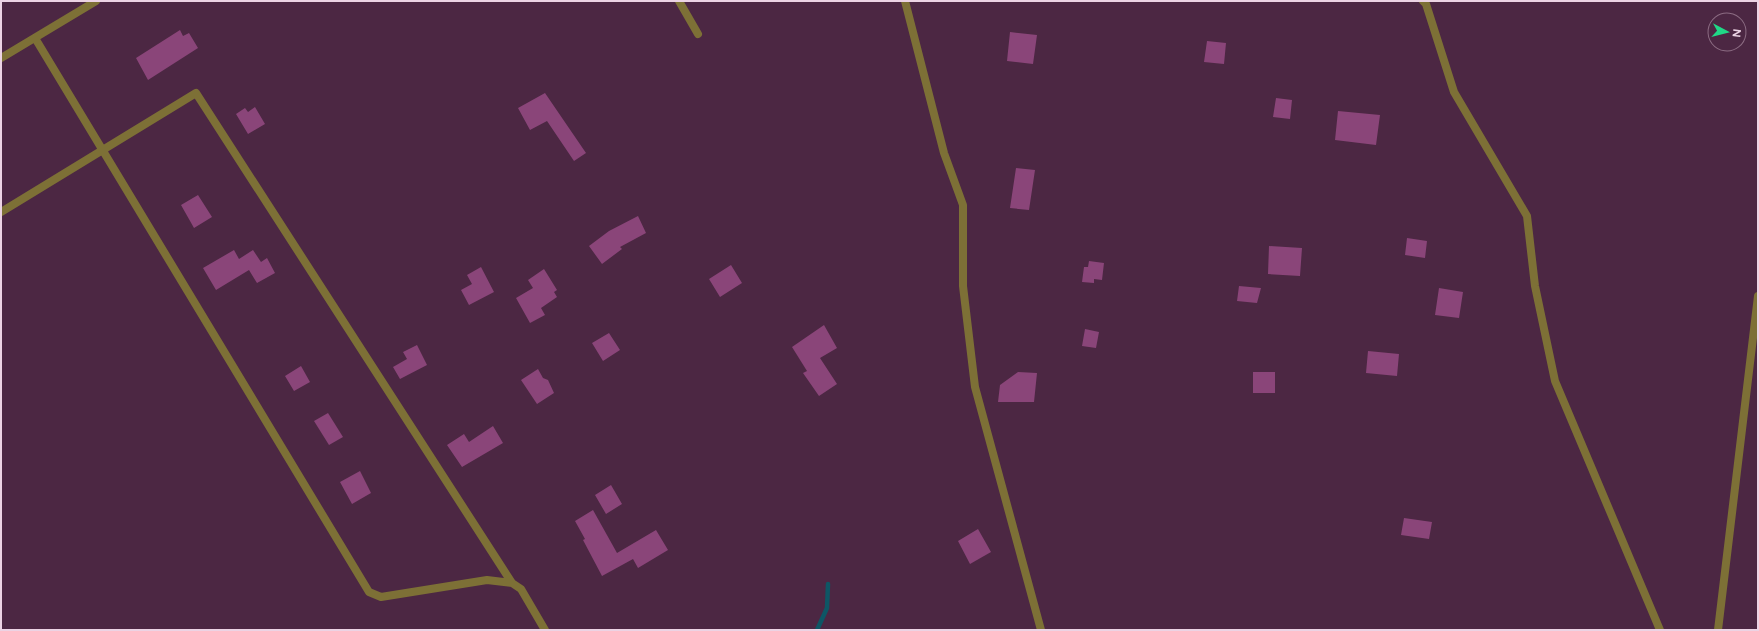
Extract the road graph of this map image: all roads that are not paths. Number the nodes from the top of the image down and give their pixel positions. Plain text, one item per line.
1 (96, 1) edge
2 (679, 1) edge
3 (905, 1) edge
4 (1423, 1) edge
5 (698, 34) dead end
6 (35, 38) junction
7 (1, 58) edge
8 (102, 150) junction
9 (1, 212) edge
10 (1758, 296) edge
11 (512, 583) junction
12 (545, 630) edge
13 (1041, 630) edge
14 (1660, 630) edge
15 (1718, 630) edge

1 - 6 street
2 - 5 street
3 - 13 street
4 - 14 street
6 - 7 street
6 - 8 street
8 - 9 street
8 - 11 street
8 - 11 street
10 - 15 street
11 - 12 street

